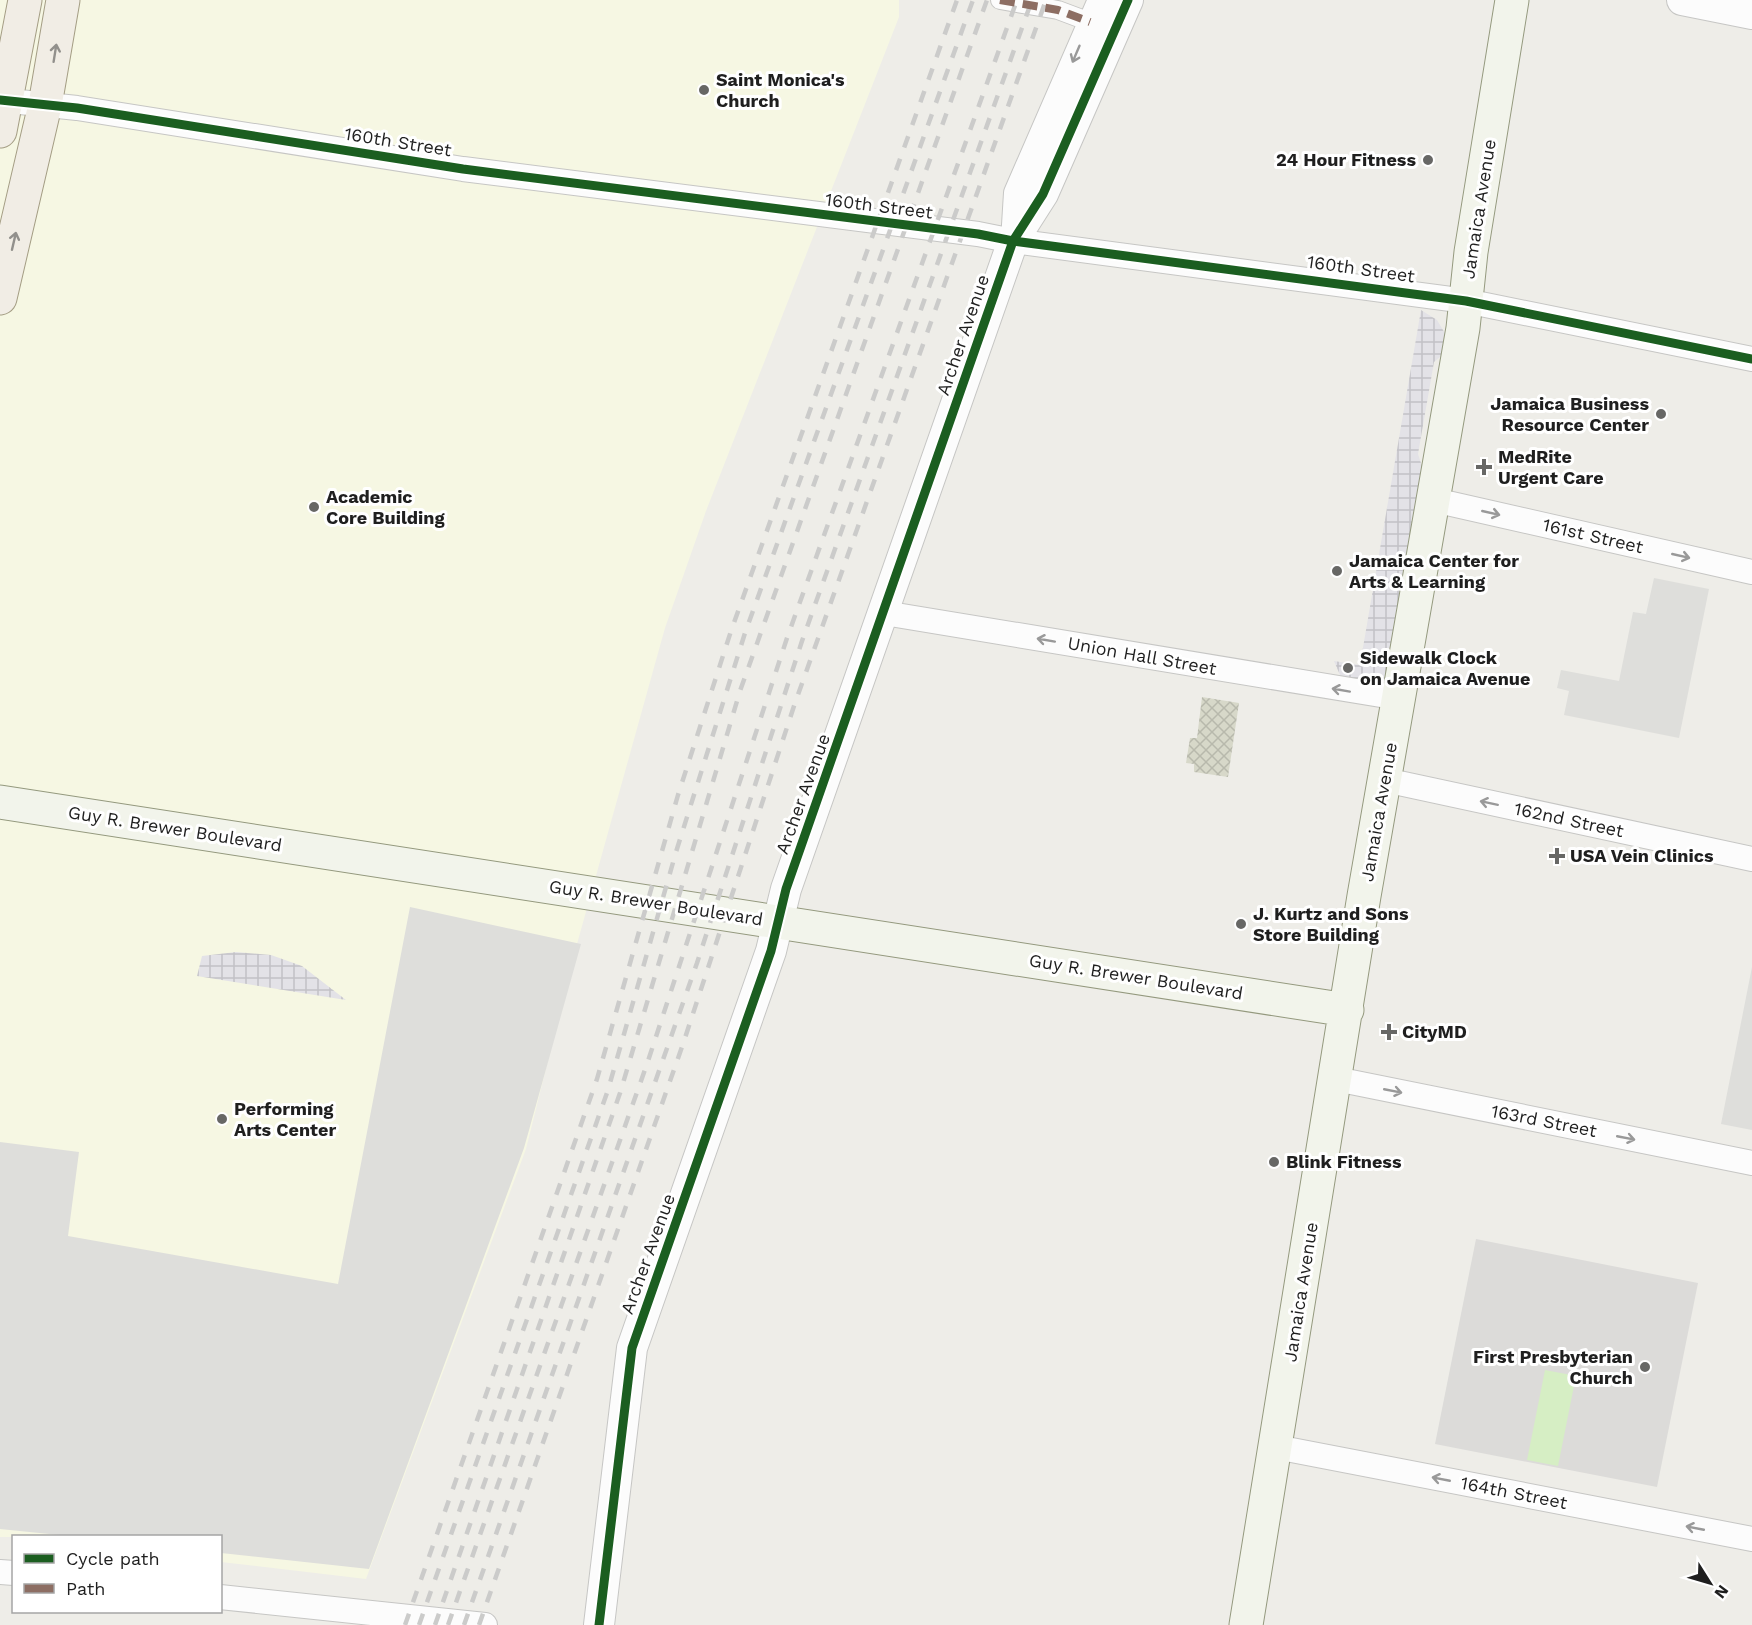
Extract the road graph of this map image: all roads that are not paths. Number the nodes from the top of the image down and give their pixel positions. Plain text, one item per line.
1 (25, 0) edge
2 (63, 0) edge
3 (1000, 0) edge
4 (1100, 0) edge
5 (1128, 0) edge
6 (1512, 0) edge
7 (1682, 0) edge
8 (1752, 14) edge
9 (1090, 22) junction
10 (45, 105) junction
11 (2, 111) edge
12 (1013, 242) junction
13 (0, 298) edge
14 (1466, 301) junction
15 (1752, 359) edge
16 (1434, 500) junction
17 (1752, 572) edge
18 (884, 613) junction
19 (1399, 698) junction
20 (1385, 780) junction
21 (0, 802) edge
22 (1752, 859) edge
23 (777, 922) junction
24 (1347, 1010) junction
25 (1336, 1079) junction
26 (1752, 1163) edge
27 (1276, 1447) junction
28 (1752, 1539) edge
29 (222, 1598) edge
30 (485, 1625) edge
31 (599, 1625) edge
32 (1246, 1625) edge

1 - 11 main road
10 -> 2 main road
3 - 9 street
4 - 9 street, Archer Avenue
5 - 12 street, Archer Avenue
6 - 14 main road, Jamaica Avenue
7 - 8 street
9 -> 12 street, Archer Avenue
10 - 11 street, 160th Street
10 - 12 street, 160th Street
13 -> 10 main road
12 - 14 street, 160th Street
12 - 18 street, Archer Avenue
14 - 15 street, 160th Street
14 - 16 main road, Jamaica Avenue
16 -> 17 street, 161st Street
16 - 19 main road, Jamaica Avenue
19 -> 18 street, Union Hall Street
18 - 23 street, Archer Avenue
19 - 20 main road, Jamaica Avenue
22 -> 20 street, 162nd Street
20 - 24 main road, Jamaica Avenue
21 - 23 main road, Guy R. Brewer Boulevard
23 - 24 main road, Guy R. Brewer Boulevard
23 - 31 street, Archer Avenue
24 - 25 main road, Jamaica Avenue
25 -> 26 street, 163rd Street
25 - 27 main road, Jamaica Avenue
28 -> 27 street, 164th Street
27 - 32 main road, Jamaica Avenue
29 - 30 street

